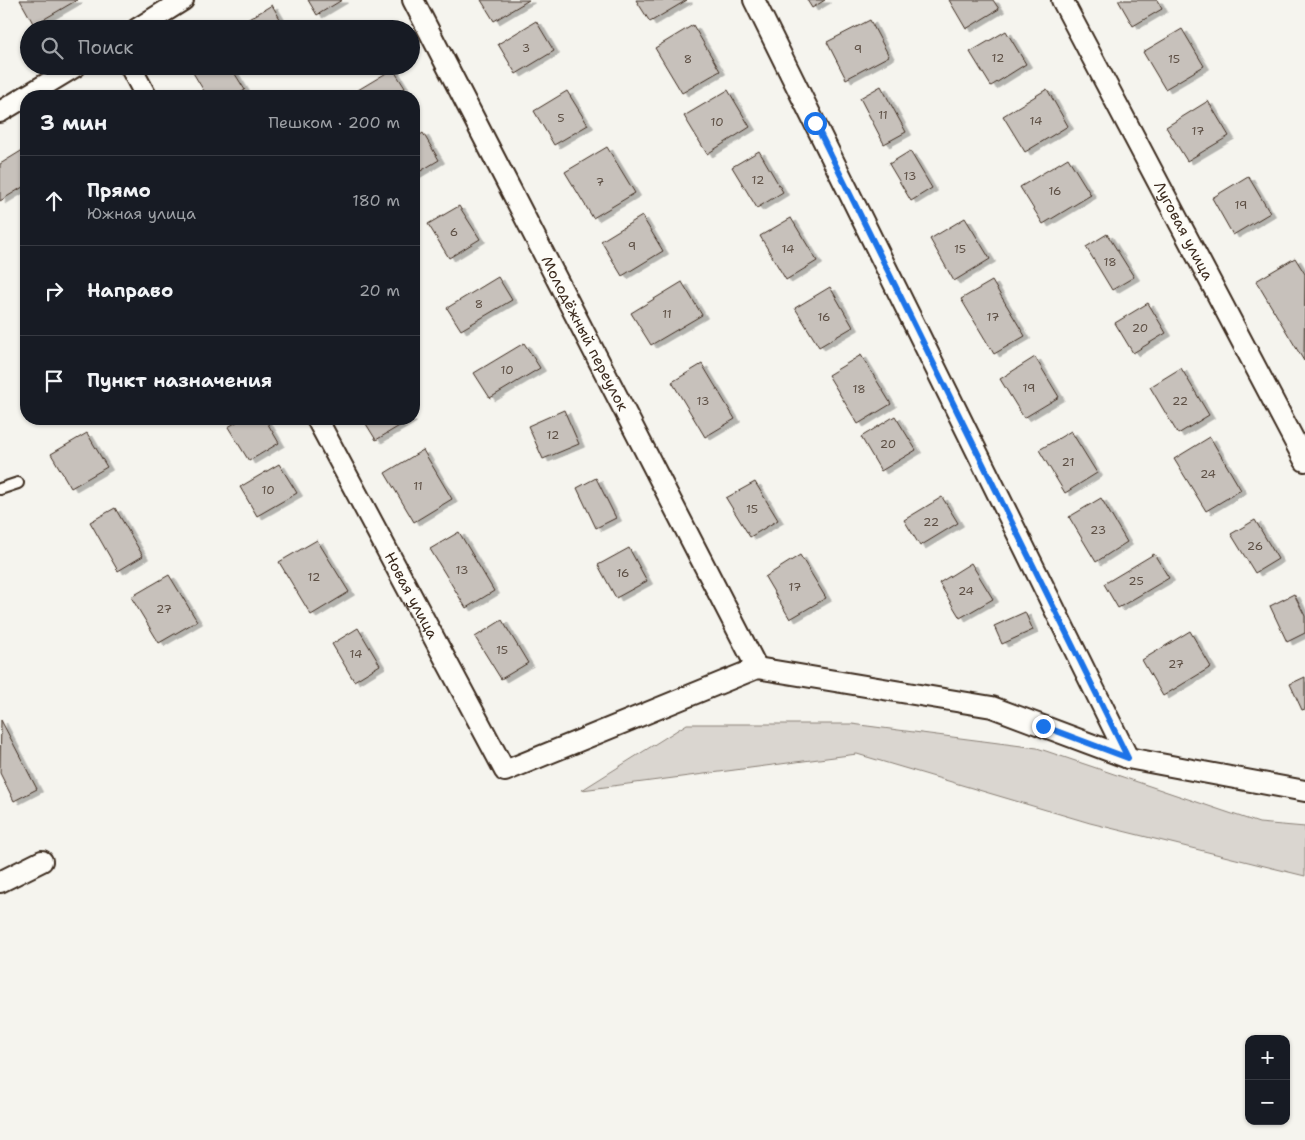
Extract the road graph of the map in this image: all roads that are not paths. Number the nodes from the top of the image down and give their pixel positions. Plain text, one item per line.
1 (183, 0) edge
2 (413, 0) edge
3 (754, 0) edge
4 (1062, 0) edge
5 (151, 20) edge
6 (61, 75) edge
7 (135, 75) edge
8 (36, 90) edge
9 (143, 90) edge
10 (20, 100) edge
11 (0, 112) edge
12 (320, 425) edge
13 (1305, 462) edge
14 (18, 483) dead end
15 (0, 489) edge
16 (756, 668) junction
17 (1128, 758) junction
18 (1305, 791) edge
19 (42, 861) dead end
20 (0, 882) edge

1 - 5 street
2 - 16 street, Молодёжный переулок
3 - 17 street
4 - 13 street, Луговая улица
6 - 8 street
7 - 9 street
10 - 11 street
12 - 16 street, Новая улица
14 - 15 lane
16 - 17 street
17 - 18 street
19 - 20 street

